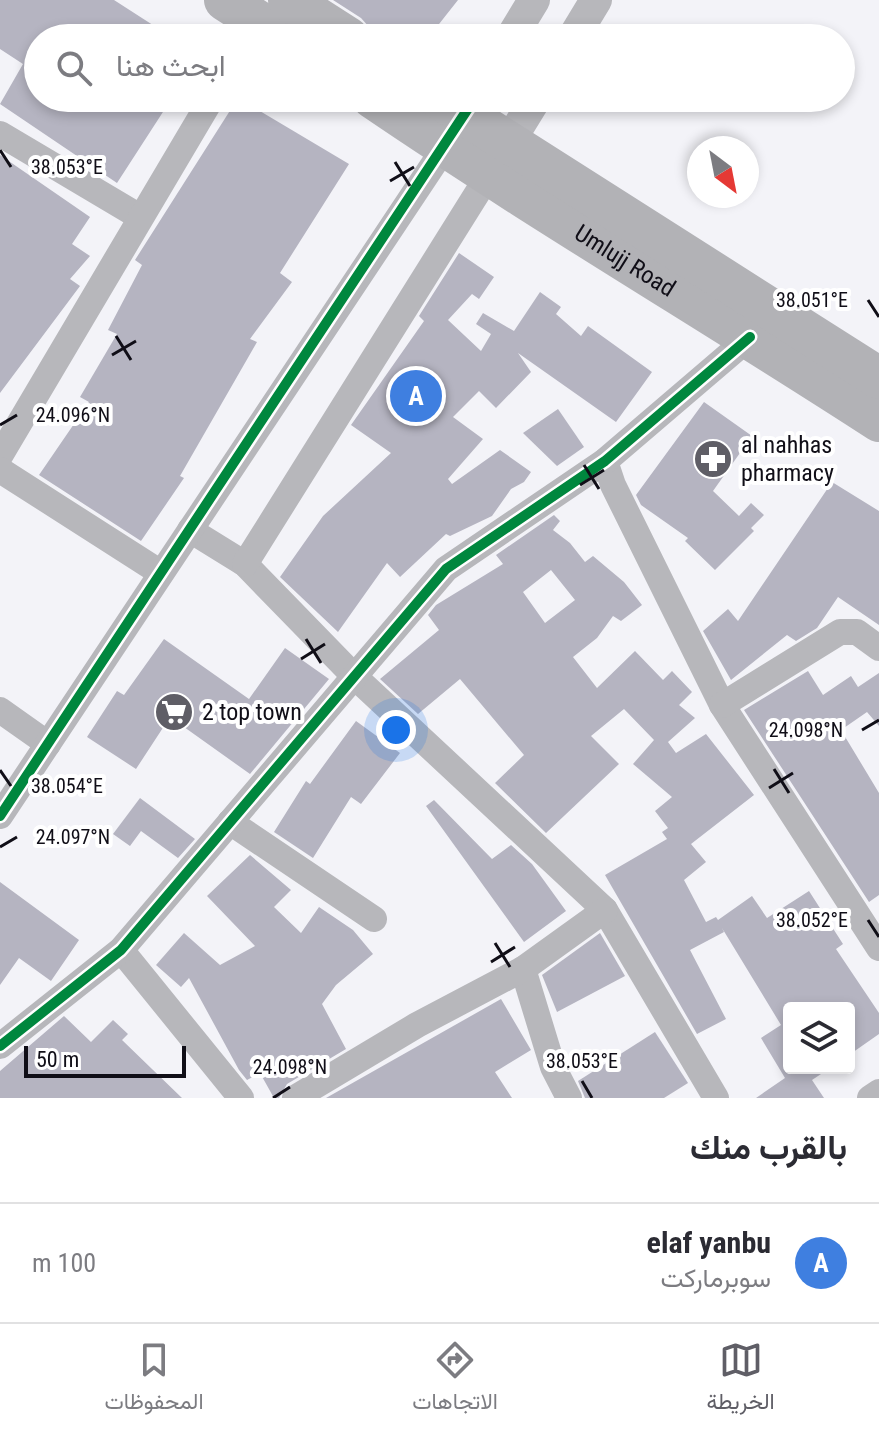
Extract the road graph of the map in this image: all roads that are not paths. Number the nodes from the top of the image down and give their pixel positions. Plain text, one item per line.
1 (534, 0) edge
2 (596, 0) edge
3 (261, 19) edge
4 (284, 24) edge
5 (519, 24) edge
6 (581, 24) edge
7 (204, 112) edge
8 (527, 112) edge
9 (456, 114) edge
10 (0, 134) edge
11 (498, 160) junction
12 (140, 217) junction
13 (750, 337) junction
14 (879, 378) edge
15 (879, 421) edge
16 (0, 456) edge
17 (605, 461) junction
18 (0, 470) edge
19 (190, 530) junction
20 (245, 564) junction
21 (161, 573) junction
22 (879, 648) edge
23 (355, 677) junction
24 (722, 705) junction
25 (0, 710) edge
26 (48, 744) junction
27 (0, 816) edge
28 (230, 822) junction
29 (605, 910) junction
30 (374, 919) dead end
31 (878, 930) edge
32 (121, 950) junction
33 (523, 969) junction
34 (0, 1046) edge
35 (879, 1092) edge
36 (702, 1093) edge
37 (241, 1098) edge
38 (295, 1098) edge
39 (569, 1098) edge
40 (870, 1098) edge

1 - 5 street
2 - 6 street
3 - 4 highway
7 - 12 street
8 - 11 street
9 - 11 highway, Umlujj Road
9 - 19 street
10 - 12 street
11 - 13 highway, Umlujj Road
11 - 14 highway, Umlujj Road
11 - 20 street
12 - 16 street
13 - 15 highway, Umlujj Road
13 - 17 street
17 - 23 street
17 - 24 street
18 - 21 street
19 - 20 street
19 - 21 street
20 - 23 street
21 - 26 street
22 - 24 street
23 - 28 street
23 - 29 street
24 - 31 street
25 - 26 street
26 - 27 street
28 - 30 street
28 - 32 street
29 - 33 street
29 - 36 street
32 - 34 street
32 - 37 street
33 - 38 street
33 - 39 street
35 - 40 street

